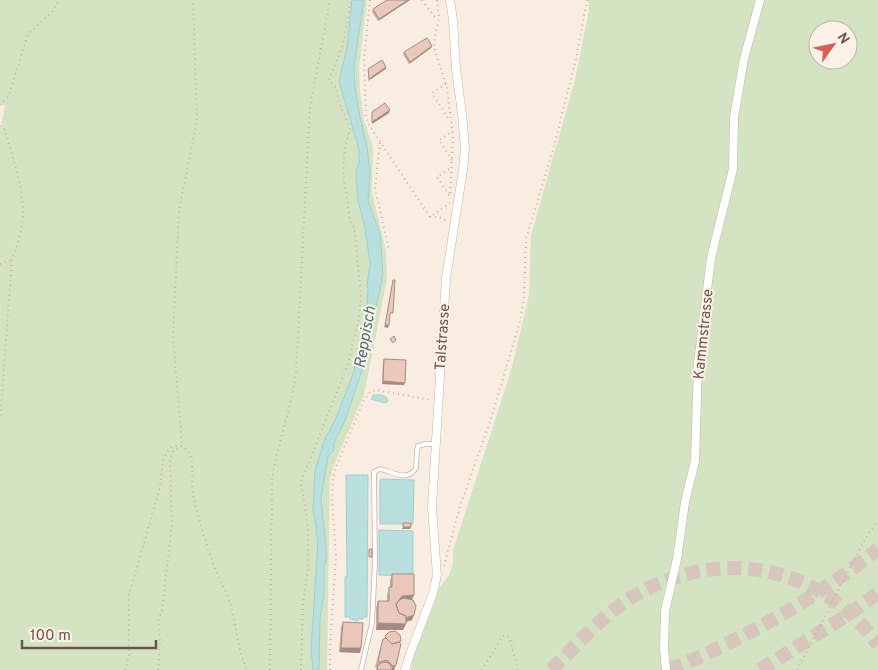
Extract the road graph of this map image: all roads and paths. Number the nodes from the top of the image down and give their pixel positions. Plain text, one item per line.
1 (59, 0) edge
2 (192, 0) edge
3 (330, 0) edge
4 (350, 0) edge
5 (370, 0) edge
6 (422, 0) edge
7 (437, 0) edge
8 (450, 0) edge
9 (586, 0) edge
10 (760, 0) edge
11 (438, 21) junction
12 (446, 84) junction
13 (0, 104) edge
14 (451, 122) junction
15 (0, 126) edge
16 (452, 131) junction
17 (380, 143) junction
18 (453, 161) junction
19 (452, 167) junction
20 (450, 196) junction
21 (430, 217) junction
22 (448, 222) dead end
23 (389, 251) dead end
24 (12, 260) junction
25 (0, 264) edge
26 (438, 401) junction
27 (0, 420) edge
28 (436, 444) junction
29 (182, 446) junction
30 (878, 521) edge
31 (436, 575) junction
32 (125, 670) edge
33 (158, 670) edge
34 (247, 670) edge
35 (270, 670) edge
36 (302, 670) edge
37 (330, 670) edge
38 (361, 670) edge
39 (405, 670) edge
40 (482, 670) edge
41 (518, 670) edge
42 (666, 670) edge
43 (797, 670) edge

1 - 13 path
2 - 29 path
3 - 35 path
4 - 36 path
5 - 17 path
6 - 11 path
7 - 11 path
8 - 26 street, Talstrasse
9 - 31 path
10 - 42 street, Kammstrasse
11 - 12 path
12 - 14 path
12 - 14 path
14 - 16 path
15 - 24 path
16 - 18 path
16 - 18 path
17 - 21 path
17 - 23 path
18 - 19 path
19 - 20 path
19 - 20 path
20 - 21 path
21 - 22 path
24 - 25 path
24 - 27 path
26 - 28 street, Talstrasse
26 - 37 path
28 - 31 street, Talstrasse
28 - 38 lane
29 - 32 path
29 - 33 path
29 - 34 path
30 - 43 path
31 - 39 street, Talstrasse
40 - 41 path

